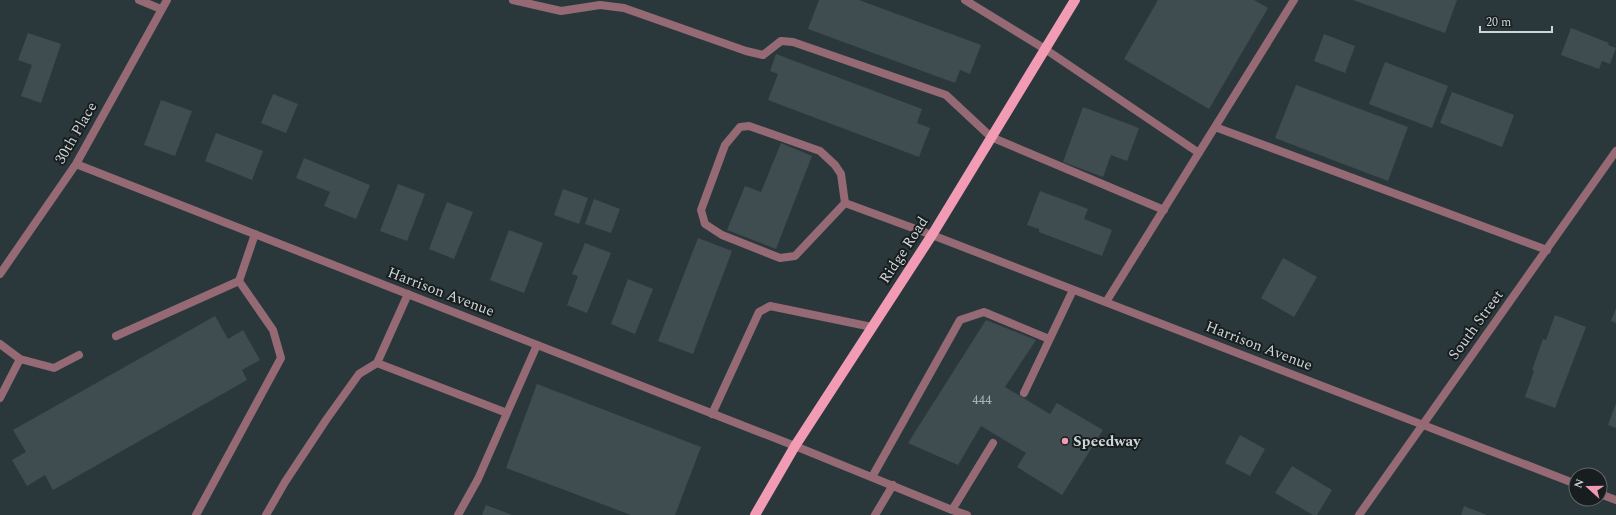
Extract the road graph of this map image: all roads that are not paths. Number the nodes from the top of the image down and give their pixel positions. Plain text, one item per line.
1 (139, 0) edge
2 (167, 0) edge
3 (513, 0) edge
4 (965, 0) edge
5 (1075, 0) edge
6 (1294, 0) edge
7 (974, 2) edge
8 (161, 9) junction
9 (1045, 49) junction
10 (1215, 127) junction
11 (991, 137) junction
12 (1616, 151) edge
13 (1199, 153) junction
14 (76, 164) junction
15 (845, 202) junction
16 (1164, 210) junction
17 (255, 234) junction
18 (932, 235) junction
19 (1547, 250) junction
20 (0, 274) edge
21 (239, 281) junction
22 (1073, 290) junction
23 (408, 294) junction
24 (1106, 302) junction
25 (872, 327) junction
26 (116, 336) dead end
27 (1049, 339) junction
28 (0, 344) edge
29 (537, 345) junction
30 (80, 356) dead end
31 (20, 359) junction
32 (377, 363) junction
33 (1024, 393) dead end
34 (0, 398) edge
35 (507, 413) junction
36 (712, 414) junction
37 (1422, 425) junction
38 (993, 443) dead end
39 (795, 446) junction
40 (872, 477) junction
41 (1568, 481) edge
42 (893, 485) junction
43 (952, 510) junction
44 (196, 515) edge
45 (266, 515) edge
46 (458, 515) edge
47 (754, 515) edge
48 (875, 515) edge
49 (967, 515) edge
50 (1359, 515) edge

1 - 8 street
2 - 8 street, 30th Place
3 - 11 street
4 - 7 street
5 - 9 main road, Ridge Road
6 - 10 street
7 - 9 street
8 - 14 street, 30th Place
9 - 11 main road, Ridge Road
9 - 13 street
10 - 13 street
10 - 19 street
11 - 16 street
11 - 18 main road, Ridge Road
12 - 19 street, South Street
13 - 16 street
14 - 17 street, Harrison Avenue
14 - 20 street, 30th Place
15 - 15 street
15 - 18 street, Harrison Avenue
16 - 24 street
17 - 21 street
17 - 23 street, Harrison Avenue
18 - 22 street, Harrison Avenue
18 - 25 main road, Ridge Road
19 - 37 street, South Street
21 - 26 street
21 - 44 street
22 - 24 street, Harrison Avenue
22 - 27 street
23 - 29 street, Harrison Avenue
23 - 32 street
24 - 37 street, Harrison Avenue
25 - 36 street
25 - 39 main road, Ridge Road
27 - 33 street
27 - 40 street
28 - 31 street
29 - 35 street
29 - 36 street, Harrison Avenue
30 - 31 street
31 - 34 street
32 - 35 street
32 - 45 street
35 - 46 street
36 - 39 street, Harrison Avenue
37 - 41 street, Harrison Avenue
37 - 50 street, South Street
38 - 43 street
39 - 40 street, Harrison Avenue
39 - 47 main road, Ridge Road
40 - 42 street, Harrison Avenue
42 - 43 street, Harrison Avenue
42 - 48 street
43 - 49 street, Harrison Avenue

